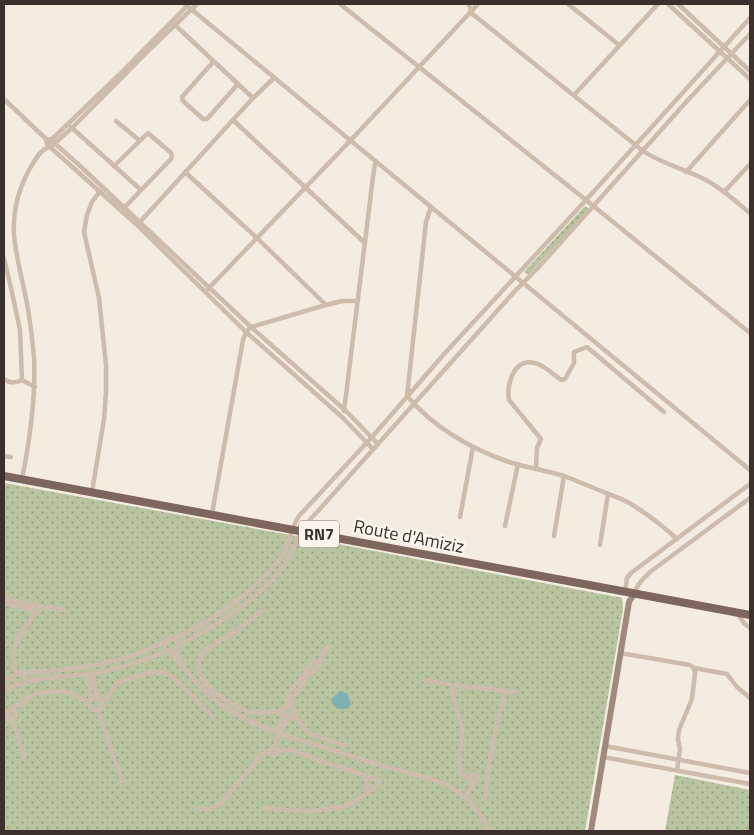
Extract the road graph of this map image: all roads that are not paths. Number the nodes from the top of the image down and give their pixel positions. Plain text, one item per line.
1 (197, 4) edge
2 (340, 4) edge
3 (468, 4) edge
4 (478, 4) edge
5 (568, 4) edge
6 (658, 4) edge
7 (668, 4) edge
8 (678, 4) edge
9 (188, 6) edge
10 (471, 12) junction
11 (750, 18) edge
12 (172, 23) junction
13 (750, 34) edge
14 (619, 45) junction
15 (725, 47) junction
16 (721, 52) junction
17 (732, 54) junction
18 (728, 58) junction
19 (213, 62) junction
20 (418, 66) junction
21 (750, 71) edge
22 (274, 78) junction
23 (750, 79) edge
24 (238, 84) junction
25 (574, 95) junction
26 (253, 98) junction
27 (4, 99) edge
28 (750, 100) edge
29 (233, 120) junction
30 (116, 121) dead end
31 (70, 126) junction
32 (139, 140) junction
33 (350, 141) junction
34 (49, 143) junction
35 (636, 144) junction
36 (644, 151) junction
37 (376, 162) junction
38 (750, 164) edge
39 (114, 166) junction
40 (186, 172) junction
41 (686, 172) junction
42 (305, 187) junction
43 (101, 190) junction
44 (141, 190) junction
45 (724, 192) junction
46 (586, 200) junction
47 (431, 207) junction
48 (594, 207) junction
49 (124, 208) junction
50 (750, 213) edge
51 (138, 224) junction
52 (258, 238) junction
53 (365, 243) junction
54 (4, 258) edge
55 (515, 277) junction
56 (523, 283) junction
57 (207, 289) junction
58 (358, 301) junction
59 (326, 305) junction
60 (251, 327) junction
61 (246, 332) junction
62 (750, 333) edge
63 (445, 353) junction
64 (454, 359) junction
65 (4, 379) edge
66 (22, 380) junction
67 (35, 387) junction
68 (407, 396) junction
69 (414, 404) junction
70 (345, 410) junction
71 (664, 412) dead end
72 (342, 417) junction
73 (372, 438) junction
74 (367, 442) junction
75 (378, 444) junction
76 (473, 447) junction
77 (373, 449) junction
78 (4, 456) edge
79 (10, 457) dead end
80 (518, 464) junction
81 (536, 468) junction
82 (750, 470) edge
83 (4, 476) edge
84 (564, 476) junction
85 (22, 479) junction
86 (750, 484) edge
87 (92, 492) junction
88 (608, 494) junction
89 (750, 498) edge
90 (212, 514) junction
91 (460, 517) dead end
92 (505, 526) dead end
93 (293, 529) junction
94 (302, 531) junction
95 (554, 536) dead end
96 (677, 539) junction
97 (600, 545) dead end
98 (625, 592) junction
99 (634, 594) junction
100 (4, 598) edge
101 (629, 602) junction
102 (4, 603) edge
103 (34, 607) junction
104 (64, 610) dead end
105 (262, 611) dead end
106 (737, 613) junction
107 (34, 614) junction
108 (750, 615) edge
109 (750, 628) edge
110 (174, 638) junction
111 (164, 642) junction
112 (178, 646) junction
113 (328, 647) dead end
114 (168, 651) junction
115 (620, 653) junction
116 (179, 660) junction
117 (694, 668) junction
118 (90, 673) junction
119 (18, 674) junction
120 (4, 680) edge
121 (425, 680) dead end
122 (21, 684) junction
123 (452, 685) junction
124 (4, 688) edge
125 (506, 691) junction
126 (517, 692) dead end
127 (750, 698) edge
128 (93, 700) junction
129 (22, 703) junction
130 (101, 703) junction
131 (289, 706) junction
132 (7, 710) edge
133 (97, 711) junction
134 (282, 713) junction
135 (15, 716) junction
136 (7, 717) edge
137 (213, 717) dead end
138 (291, 717) junction
139 (16, 729) junction
140 (279, 733) junction
141 (347, 745) dead end
142 (605, 746) junction
143 (274, 750) junction
144 (603, 757) junction
145 (24, 758) dead end
146 (678, 760) junction
147 (677, 770) junction
148 (750, 773) edge
149 (366, 776) junction
150 (487, 779) junction
151 (473, 780) junction
152 (122, 781) dead end
153 (750, 784) edge
154 (367, 794) junction
155 (466, 796) junction
156 (485, 800) dead end
157 (198, 808) dead end
158 (265, 808) dead end
159 (488, 831) edge
160 (591, 831) edge

1 - 9 street
2 - 20 street
3 - 10 street
4 - 10 street
5 - 14 street
6 - 14 street
7 - 16 street
8 - 15 street
9 - 12 street
9 - 22 street
10 - 20 street
10 - 25 street
11 - 15 street
12 - 19 street
12 - 31 street
13 - 17 street
14 - 25 street
15 - 16 street
15 - 17 street
16 - 18 street
16 - 35 street
17 - 18 street
17 - 21 street
18 - 23 street
18 - 36 street
19 - 24 street
19 - 24 street
20 - 33 street
20 - 46 street
22 - 26 street
22 - 33 street
24 - 26 street
25 - 35 street
26 - 29 street
27 - 34 street
28 - 41 street
29 - 40 street
29 - 42 street
30 - 32 street
31 - 34 street
31 - 39 street
32 - 39 street
32 - 44 street
33 - 37 street
33 - 42 street
34 - 43 street
34 - 67 street
35 - 36 street
35 - 46 street
36 - 41 street
36 - 48 street
37 - 47 street
37 - 53 street
38 - 45 street
39 - 44 street
40 - 51 street
40 - 52 street
41 - 45 street
42 - 52 street
42 - 53 street
43 - 49 street
43 - 51 street
43 - 87 street
44 - 49 street
45 - 50 street
46 - 48 street
46 - 55 street
47 - 55 street
47 - 68 street
48 - 56 street
48 - 62 street
49 - 51 street
51 - 57 street
52 - 57 street
52 - 59 street
53 - 58 street
54 - 66 street
55 - 56 street
55 - 63 street
56 - 64 street
56 - 82 street
57 - 60 street
57 - 61 street
58 - 59 street
58 - 70 street
59 - 60 street
60 - 61 street
60 - 70 street
61 - 72 street
61 - 90 street
63 - 64 street
63 - 68 street
64 - 69 street
65 - 66 street
66 - 67 street
67 - 85 street
68 - 69 street
68 - 73 street
69 - 75 street
69 - 76 street
70 - 72 street
70 - 73 street
71 - 81 street
72 - 74 street
73 - 74 street
73 - 75 street
74 - 77 street
74 - 93 street
75 - 77 street
76 - 80 street
76 - 91 street
77 - 94 street
78 - 79 street
80 - 81 street
80 - 92 street
81 - 84 street
83 - 85 main road, Route d'Amiziz / RN7
84 - 88 street
84 - 95 street
85 - 87 main road, Route d'Amiziz / RN7
86 - 96 street
87 - 90 main road, Route d'Amiziz / RN7
88 - 96 street
88 - 97 street
89 - 99 street
90 - 93 main road, Route d'Amiziz / RN7
93 - 94 main road, Route d'Amiziz / RN7
93 - 110 street
94 - 98 main road, Route d'Amiziz / RN7
94 - 112 street
96 - 98 street
98 - 99 main road, Route d'Amiziz / RN7
98 - 101 street
99 - 101 street
99 - 106 main road, Route d'Amiziz / RN7
100 - 103 street
101 - 115 street
102 - 103 street
103 - 104 street
103 - 107 street
103 - 107 street
105 - 134 street
106 - 108 main road, Route d'Amiziz / RN7
106 - 109 street
107 - 119 street
110 - 111 street
110 - 112 street
111 - 114 street
111 - 119 street
112 - 114 street
112 - 116 street
113 - 131 street
114 - 116 street
114 - 118 street
115 - 117 street
115 - 142 street
116 - 140 street
117 - 127 street
117 - 146 street
118 - 122 street
118 - 128 street
119 - 120 street
119 - 122 street
119 - 122 street
121 - 123 street
122 - 124 street
123 - 125 street
123 - 151 street
125 - 126 street
125 - 150 street
128 - 129 street
128 - 130 street
128 - 133 street
129 - 132 street
129 - 135 street
130 - 133 street
130 - 137 street
131 - 134 street
131 - 138 street
132 - 135 street
132 - 136 street
133 - 152 street
134 - 138 street
134 - 140 street
135 - 136 street
135 - 139 street
136 - 139 street
138 - 140 street
138 - 141 street
139 - 145 street
140 - 143 street
140 - 155 street
142 - 144 street
142 - 146 street
143 - 149 street
143 - 157 street
144 - 147 street
144 - 160 street
146 - 147 street
146 - 148 street
147 - 153 street
149 - 154 street
149 - 154 street
150 - 151 street
150 - 156 street
151 - 155 street
154 - 158 street
155 - 159 street

